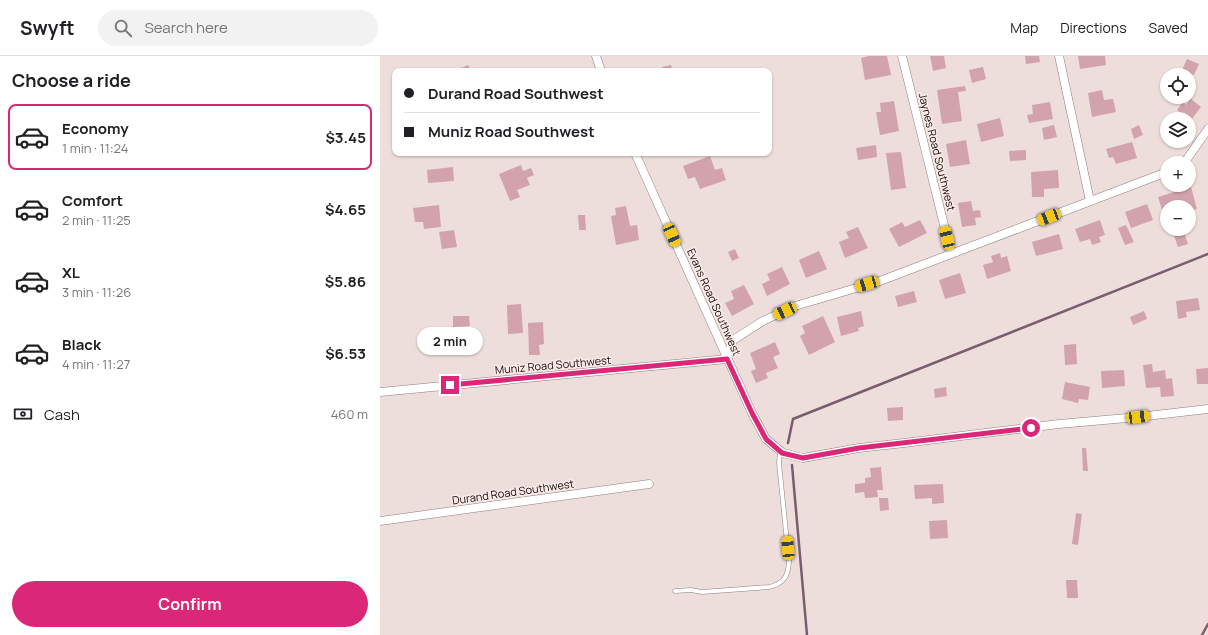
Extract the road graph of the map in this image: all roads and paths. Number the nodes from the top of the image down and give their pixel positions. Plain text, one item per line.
1 (902, 56) edge
2 (1059, 56) edge
3 (598, 57) edge
4 (600, 68) edge
5 (1208, 129) edge
6 (636, 156) edge
7 (1190, 156) edge
8 (1160, 175) edge
9 (1090, 201) junction
10 (951, 253) junction
11 (727, 359) junction
12 (380, 392) edge
13 (1208, 409) edge
14 (781, 452) junction
15 (649, 484) dead end
16 (380, 521) edge
17 (675, 591) dead end

1 - 10 street, Jaynes Road Southwest
2 - 9 street
3 - 4 street
5 - 7 street
6 - 11 street, Evans Road Southwest
8 - 9 street
9 - 10 street
10 - 11 street
11 - 12 street, Muniz Road Southwest
11 - 14 street, Evans Road Southwest
13 - 14 street
14 - 17 lane
15 - 16 street, Durand Road Southwest

